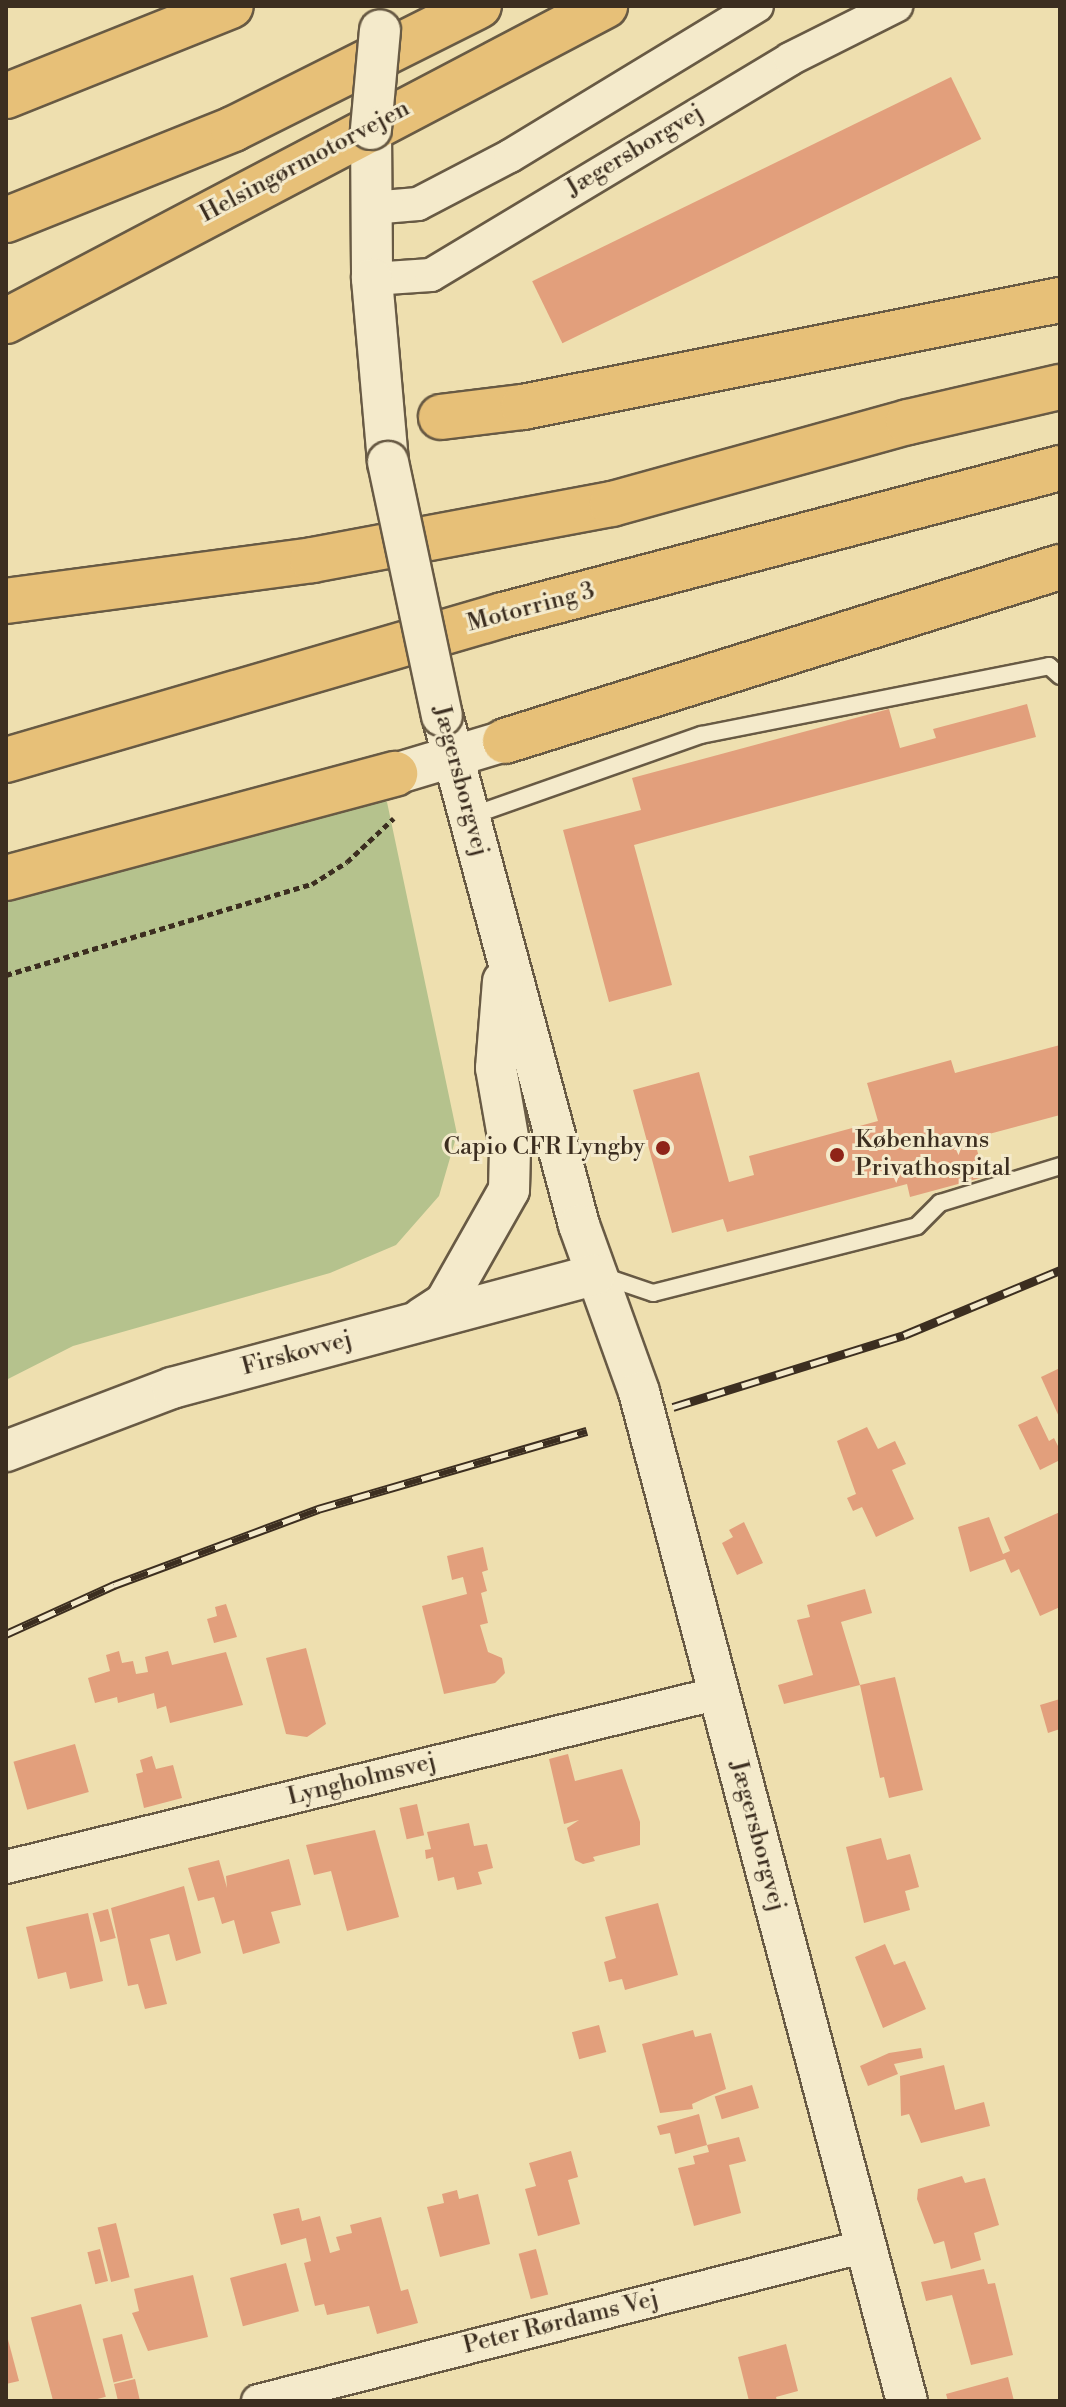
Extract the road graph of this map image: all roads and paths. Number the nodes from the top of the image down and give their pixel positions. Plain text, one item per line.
1 (231, 6) edge
2 (383, 6) edge
3 (479, 6) edge
4 (605, 6) edge
5 (757, 6) edge
6 (896, 6) edge
7 (6, 96) edge
8 (371, 202) junction
9 (6, 220) edge
10 (372, 279) junction
11 (1060, 300) edge
12 (6, 321) edge
13 (1060, 387) edge
14 (441, 417) joint
15 (385, 444) junction
16 (1060, 468) edge
17 (1060, 567) edge
18 (6, 601) edge
19 (1060, 676) edge
20 (505, 741) joint
21 (453, 756) junction
22 (6, 760) edge
23 (399, 791) junction
24 (469, 817) junction
25 (6, 878) edge
26 (505, 953) junction
27 (6, 975) edge
28 (1060, 1166) edge
29 (595, 1275) junction
30 (418, 1321) junction
31 (6, 1451) edge
32 (706, 1696) junction
33 (6, 1867) edge
34 (852, 2250) junction
35 (258, 2401) edge
36 (878, 2401) edge
37 (907, 2401) edge

1 - 7 highway
2 - 8 street, Jægersborgvej, bridge
3 - 9 highway
4 - 12 highway, Helsingørmotorvejen
5 - 8 street
6 - 10 street, Jægersborgvej
8 - 10 street, Jægersborgvej
10 - 15 street, Jægersborgvej
11 - 14 highway
13 - 18 highway
14 - 15 street
15 - 21 street, Jægersborgvej, bridge
16 - 22 highway, Motorring 3
17 - 20 highway
19 - 24 lane
20 - 21 street
21 - 23 street
21 - 24 street, Jægersborgvej
23 - 25 highway
23 - 27 path
24 - 26 street, Jægersborgvej
26 - 29 street, Jægersborgvej
26 - 30 street
28 - 29 lane
29 - 30 street, Firskovvej
29 - 32 street, Jægersborgvej
30 - 31 street, Firskovvej
32 - 33 street, Lyngholmsvej
32 - 34 street, Jægersborgvej
34 - 35 street, Peter Rørdams Vej
34 - 36 street, Jægersborgvej
34 - 37 street, Jægersborgvej

